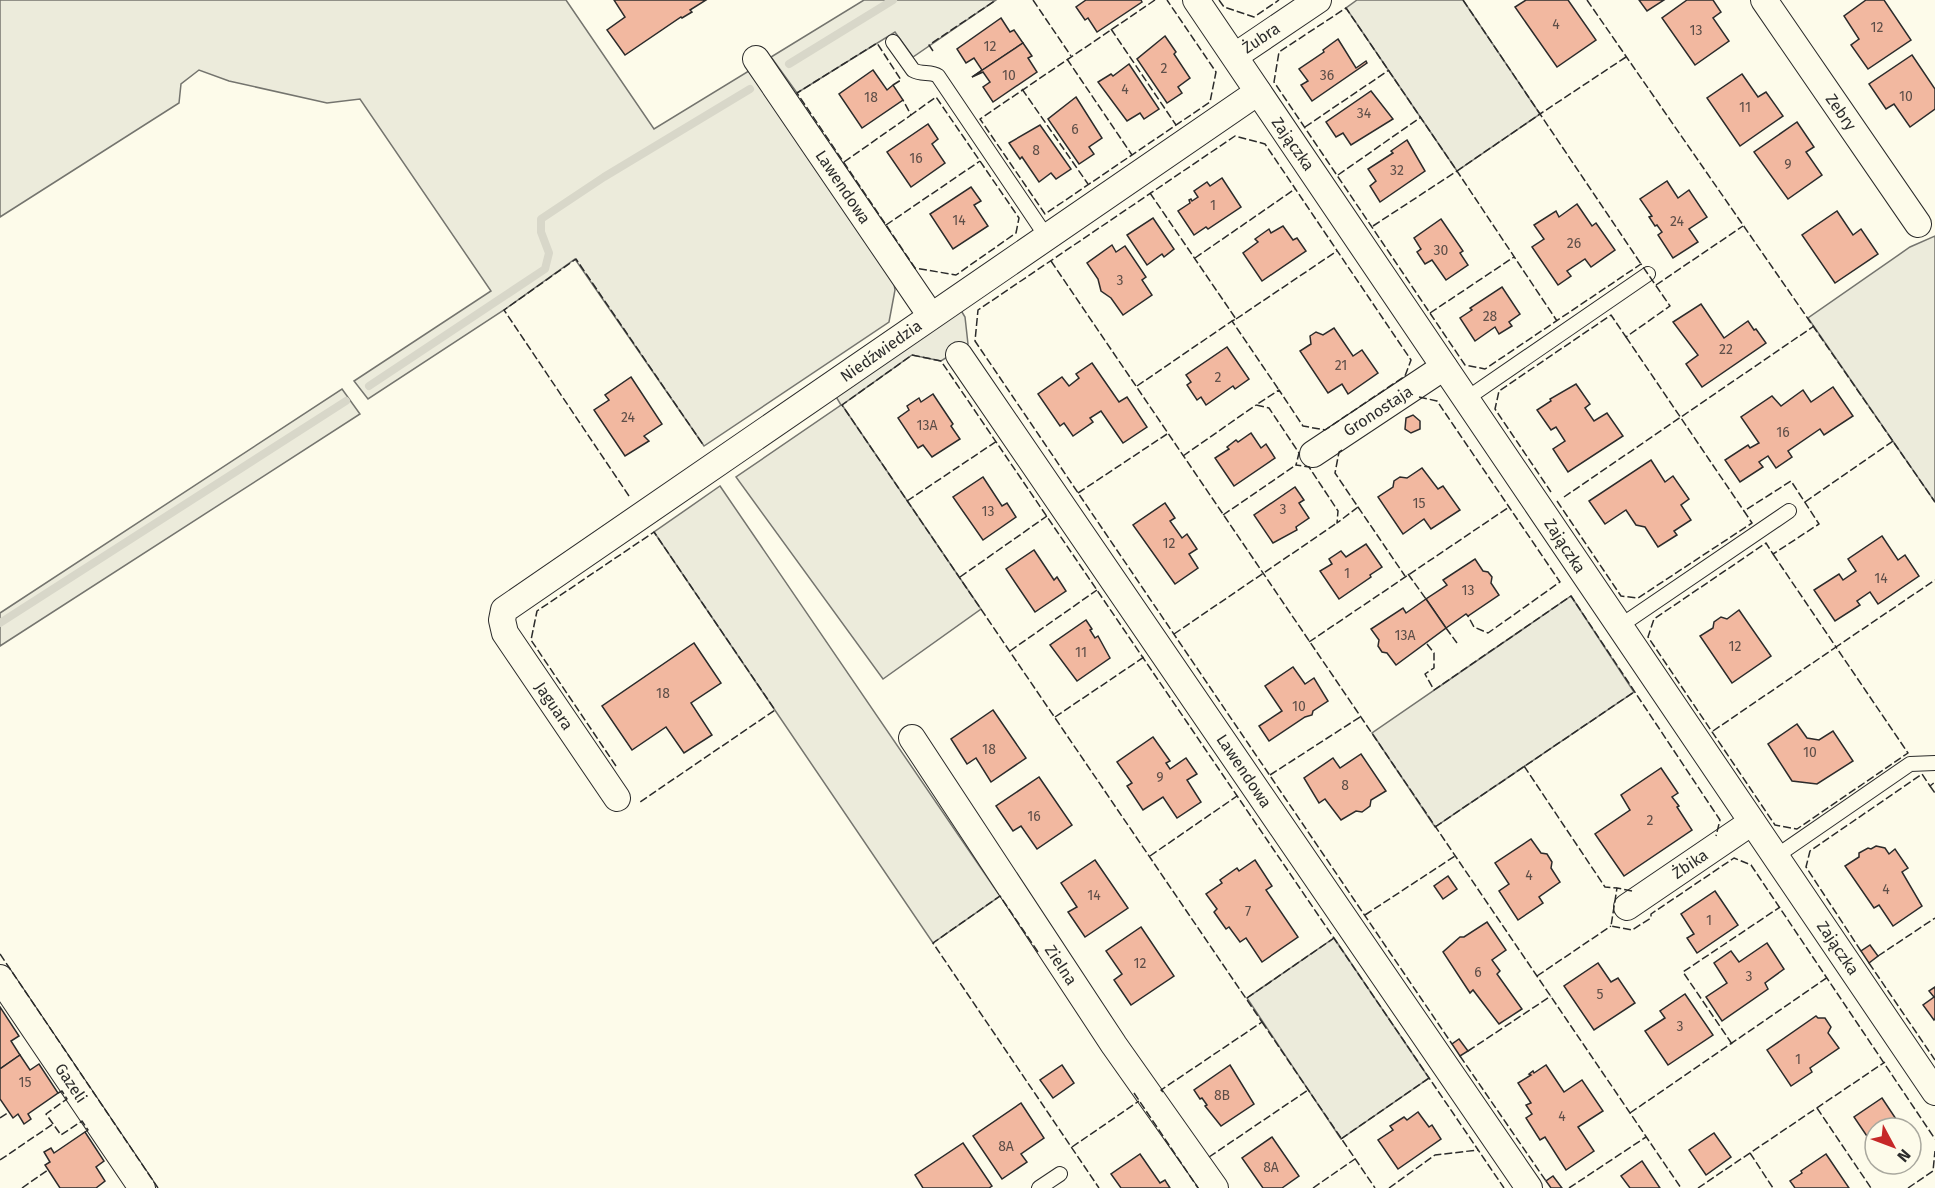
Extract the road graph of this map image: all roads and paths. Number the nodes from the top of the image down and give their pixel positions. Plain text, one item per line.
1 (1196, 0) edge
2 (1318, 0) edge
3 (1764, 0) edge
4 (893, 42) dead end
5 (1235, 56) junction
6 (756, 59) dead end
7 (1258, 92) junction
8 (1918, 225) dead end
9 (1046, 236) junction
10 (1648, 274) dead end
11 (931, 316) junction
12 (959, 355) dead end
13 (1444, 367) junction
14 (1466, 399) junction
15 (1313, 454) dead end
16 (1789, 511) dead end
17 (504, 610) joint
18 (1620, 626) junction
19 (912, 738) dead end
20 (1935, 763) edge
21 (617, 798) dead end
22 (1752, 822) junction
23 (1775, 857) junction
24 (1628, 906) dead end
25 (0, 978) edge
26 (1935, 1092) edge
27 (1060, 1174) dead end
28 (142, 1188) edge
29 (1039, 1188) edge
30 (1215, 1188) edge
31 (1528, 1188) edge

1 - 5 street, Zajączka
2 - 5 street, Żubra
3 - 8 street, Zebry
4 - 9 lane
5 - 7 street, Zajączka
6 - 11 street, Lawendowa
7 - 9 street, Niedźwiedzia
7 - 13 street, Zajączka
9 - 11 street, Niedźwiedzia
10 - 14 lane
11 - 17 street, Niedźwiedzia
12 - 31 street, Lawendowa
13 - 14 street, Zajączka
13 - 15 street, Gronostaja
14 - 18 street, Zajączka
16 - 18 lane
17 - 21 street, Jaguara
18 - 22 street, Zajączka
19 - 30 street, Zielna
20 - 23 lane
22 - 23 street, Zajączka
22 - 24 street, Żbika
23 - 26 street, Zajączka
25 - 28 street, Gazeli
27 - 29 lane

